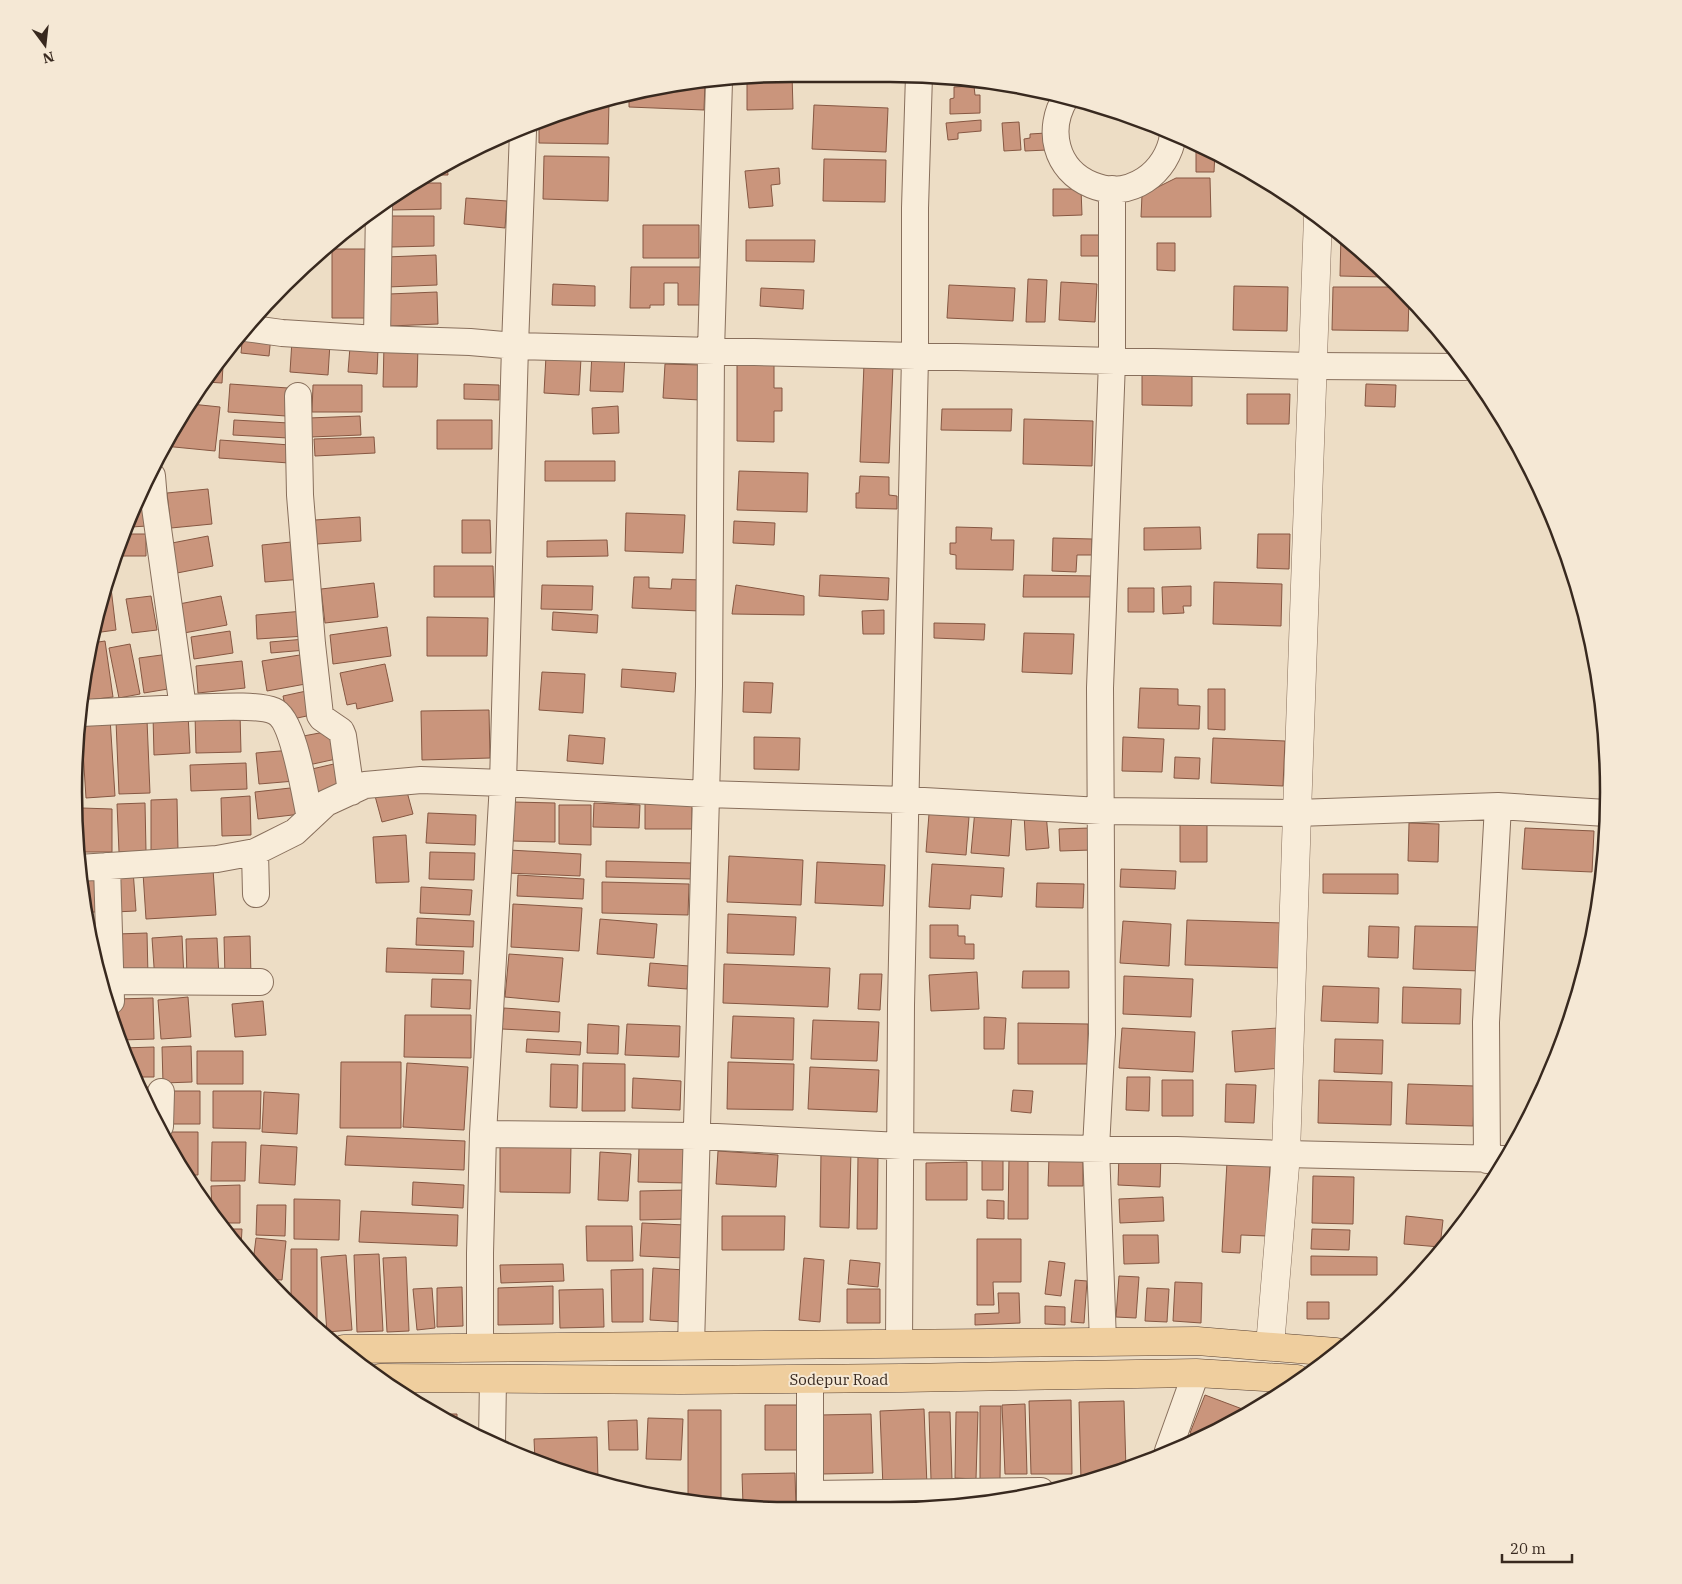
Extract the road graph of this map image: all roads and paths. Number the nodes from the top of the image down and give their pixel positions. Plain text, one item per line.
1 (920, 83) edge
2 (719, 87) edge
3 (1062, 104) edge
4 (523, 136) edge
5 (1172, 141) edge
6 (1112, 189) junction
7 (378, 216) edge
8 (1318, 226) edge
9 (255, 328) edge
10 (377, 340) junction
11 (515, 346) junction
12 (712, 351) junction
13 (915, 356) junction
14 (1112, 361) junction
15 (1313, 366) junction
16 (1458, 367) edge
17 (298, 396) dead end
18 (153, 485) edge
19 (182, 708) junction
20 (88, 713) edge
21 (503, 783) junction
22 (351, 792) junction
23 (706, 794) junction
24 (906, 800) junction
25 (1498, 806) junction
26 (1101, 811) junction
27 (1297, 813) junction
28 (1599, 813) edge
29 (310, 818) junction
30 (255, 852) junction
31 (107, 866) junction
32 (87, 867) edge
33 (256, 894) dead end
34 (260, 982) dead end
35 (109, 983) edge
36 (110, 987) edge
37 (161, 1092) dead end
38 (160, 1114) edge
39 (483, 1134) junction
40 (696, 1136) junction
41 (901, 1146) junction
42 (1096, 1148) junction
43 (1286, 1154) junction
44 (1495, 1160) edge
45 (1103, 1342) junction
46 (898, 1344) junction
47 (691, 1346) junction
48 (1270, 1346) junction
49 (480, 1348) junction
50 (353, 1349) edge
51 (1327, 1351) edge
52 (1196, 1373) junction
53 (393, 1378) edge
54 (1289, 1378) edge
55 (493, 1379) junction
56 (810, 1379) junction
57 (492, 1434) edge
58 (1171, 1443) edge
59 (994, 1493) edge
60 (810, 1502) edge

1 - 13 street
2 - 12 street
3 - 6 street
4 - 11 street
5 - 6 street
6 - 14 street
7 - 10 street
8 - 15 street
9 - 10 street
10 - 11 street
11 - 12 street
11 - 21 street
12 - 13 street
12 - 23 street
13 - 14 street
13 - 24 street
14 - 15 street
14 - 26 street
15 - 16 street
15 - 27 street
17 - 22 street
18 - 19 street
19 - 20 street
19 - 29 street
21 - 22 street
21 - 23 street
21 - 39 street
22 - 29 street
23 - 24 street
23 - 40 street
24 - 26 street
24 - 41 street
25 - 27 street
25 - 28 street
25 - 44 street
26 - 27 street
26 - 42 street
27 - 43 street
29 - 30 street
30 - 31 street
30 - 33 street
31 - 32 street
31 - 35 street
34 - 36 street
37 - 38 street
39 - 40 street
39 - 49 street
40 - 41 street
40 - 47 street
41 - 42 street
41 - 46 street
42 - 43 street
42 - 45 street
43 - 44 street
43 - 48 street
45 - 46 main road
45 - 48 main road
46 - 47 main road
47 - 49 main road
48 - 51 main road
49 - 50 main road
52 - 54 main road, Sodepur Road
52 - 56 main road, Sodepur Road
52 - 58 street
53 - 55 main road, Sodepur Road
55 - 56 main road, Sodepur Road
55 - 57 street
56 - 60 street
59 - 60 street

